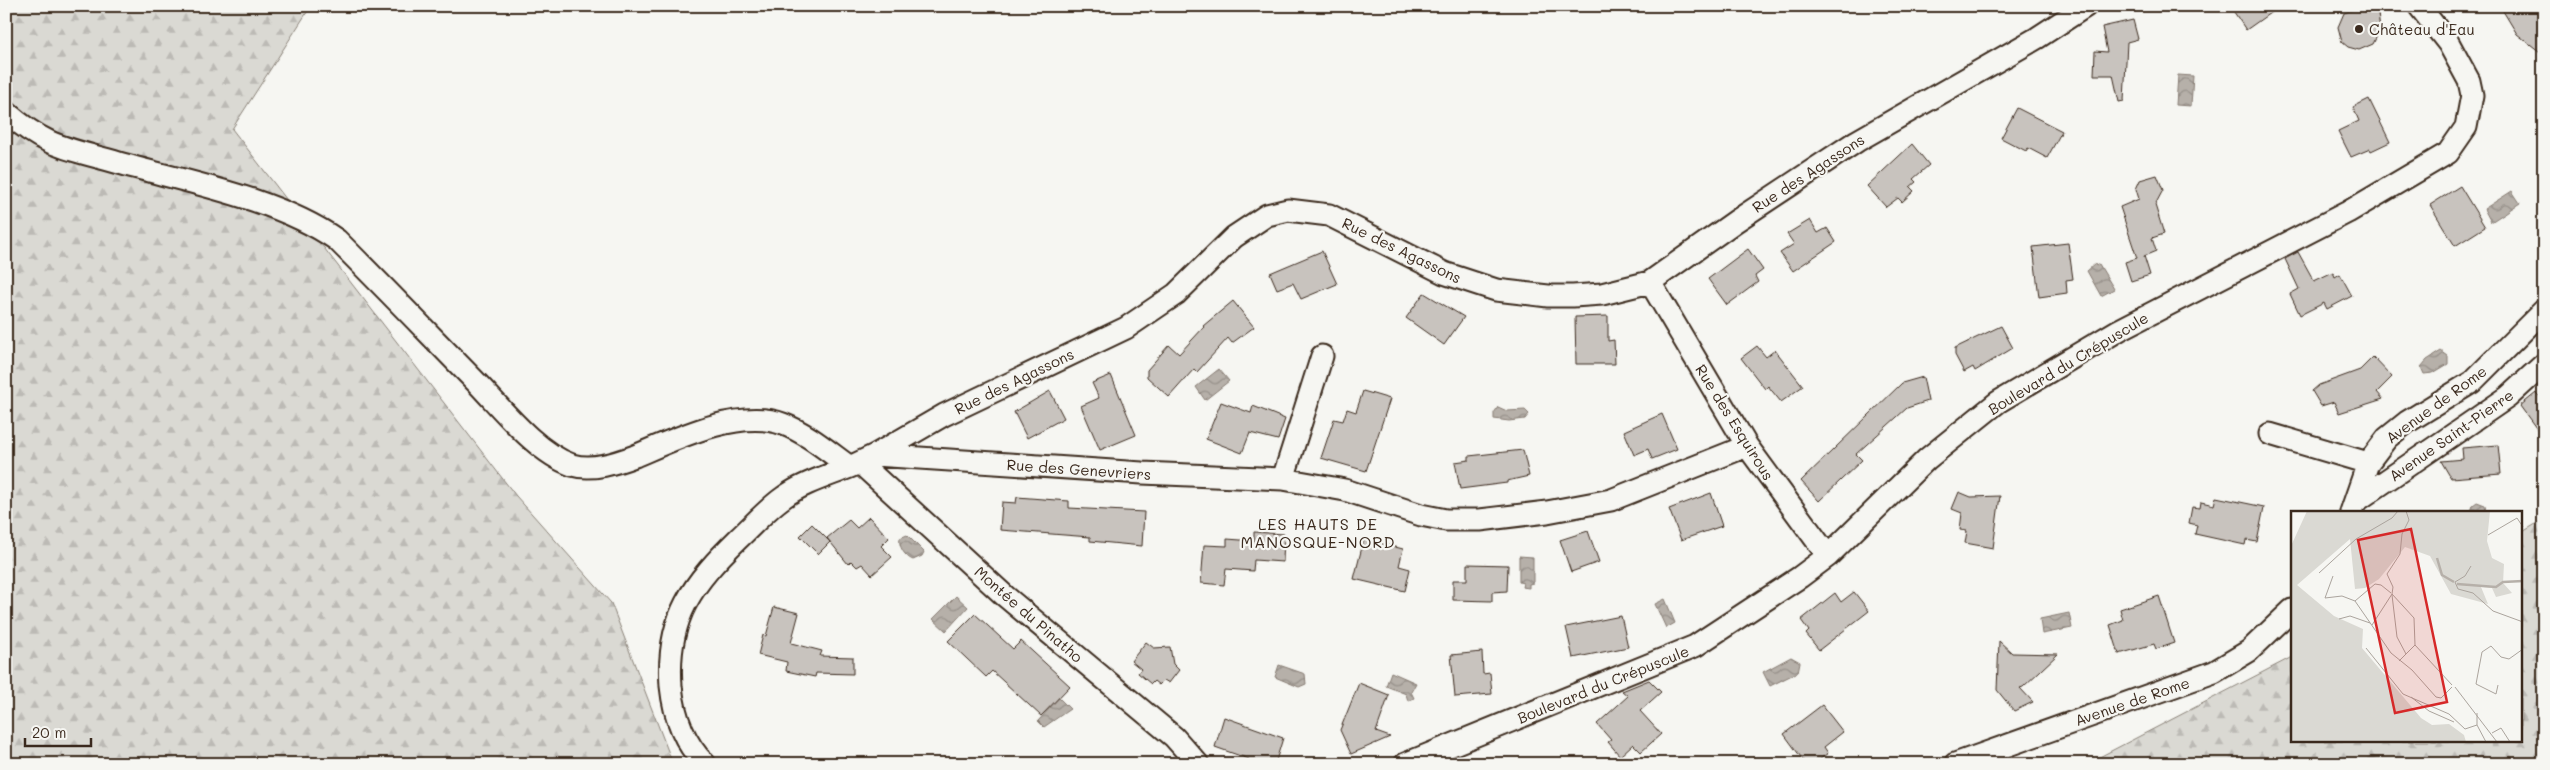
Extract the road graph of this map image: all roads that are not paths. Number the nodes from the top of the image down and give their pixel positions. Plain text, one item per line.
1 (2086, 6) edge
2 (2420, 6) edge
3 (6, 112) edge
4 (1650, 282) junction
5 (2544, 310) edge
6 (1322, 356) dead end
7 (2544, 364) edge
8 (2270, 434) dead end
9 (1747, 446) junction
10 (862, 462) junction
11 (2368, 463) junction
12 (1283, 479) junction
13 (2353, 508) edge
14 (1828, 556) junction
15 (2291, 611) edge
16 (705, 764) edge
17 (1198, 764) edge
18 (1405, 764) edge
19 (1955, 764) edge

1 - 4 street, Rue des Agassons
2 - 14 street, Boulevard du Crépuscule
3 - 10 street, Montée du Pinatho
4 - 9 street, Rue des Esquirous
4 - 10 street, Rue des Agassons
5 - 11 street, Avenue de Rome
6 - 12 street
7 - 13 street, Avenue Saint-Pierre
8 - 11 street
9 - 12 street, Rue des Genevriers
9 - 14 street, Rue des Esquirous
10 - 12 street, Rue des Genevriers
10 - 16 street, Rue des Agassons
10 - 17 street, Montée du Pinatho
11 - 13 street, Avenue de Rome
14 - 18 street, Boulevard du Crépuscule
15 - 19 street, Avenue de Rome

